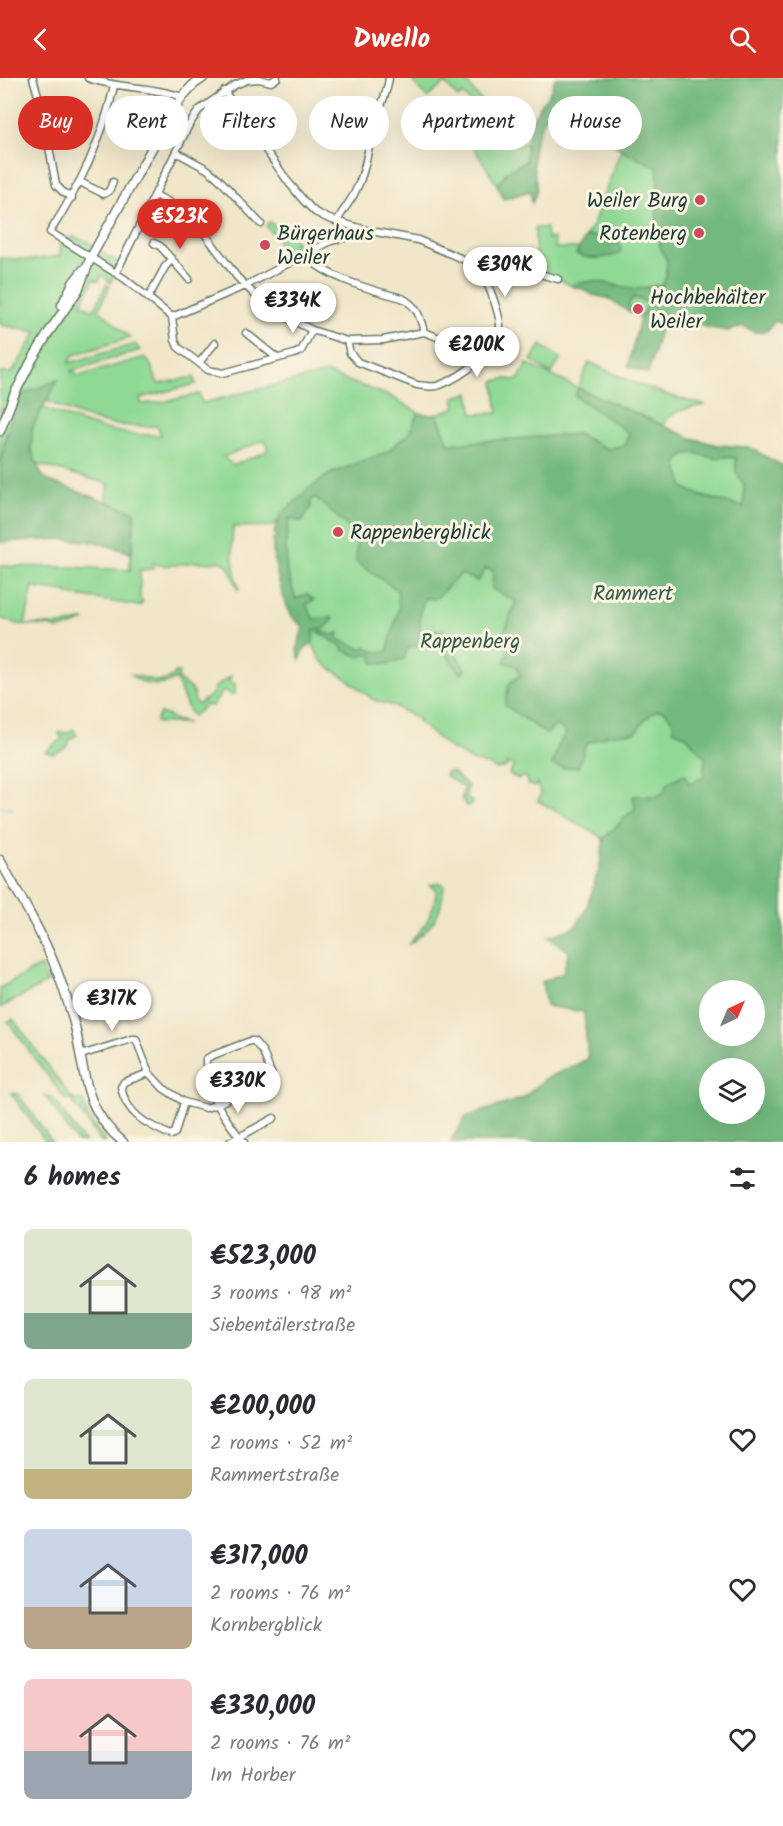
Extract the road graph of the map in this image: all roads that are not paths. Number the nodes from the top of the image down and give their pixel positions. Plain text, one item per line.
1 (33, 78) edge
2 (88, 78) edge
3 (203, 78) edge
4 (277, 78) edge
5 (389, 78) edge
6 (114, 86) junction
7 (224, 91) junction
8 (180, 96) edge
9 (183, 96) edge
10 (152, 150) edge
11 (176, 152) junction
12 (80, 182) junction
13 (113, 182) dead end
14 (155, 195) junction
15 (72, 198) junction
16 (337, 222) junction
17 (261, 224) dead end
18 (366, 230) junction
19 (154, 243) dead end
20 (306, 255) junction
21 (172, 259) junction
22 (89, 261) junction
23 (467, 261) junction
24 (116, 273) junction
25 (189, 279) dead end
26 (558, 279) dead end
27 (247, 285) junction
28 (148, 298) junction
29 (172, 318) junction
30 (312, 330) junction
31 (424, 332) junction
32 (246, 333) dead end
33 (347, 341) junction
34 (214, 343) dead end
35 (485, 355) junction
36 (277, 358) junction
37 (199, 363) junction
38 (0, 431) edge
39 (0, 860) edge
40 (81, 1055) junction
41 (149, 1073) junction
42 (184, 1102) junction
43 (218, 1104) junction
44 (274, 1118) dead end
45 (242, 1139) edge
46 (123, 1142) edge
47 (230, 1142) edge

1 - 15 street
2 - 6 street
3 - 9 main road
4 - 7 street
5 - 16 street
6 - 8 street
6 - 12 street
7 - 11 street
7 - 16 street
10 - 22 main road
11 - 14 street
11 - 17 street
12 - 13 street
12 - 15 street
14 - 24 street
14 - 27 street
15 - 22 street
16 - 18 street
18 - 20 street
18 - 23 street
19 - 21 street
20 - 27 street
20 - 31 street
21 - 25 street
21 - 28 street
22 - 24 street
22 - 38 main road
23 - 26 street
23 - 35 street
24 - 28 street
27 - 29 street
27 - 30 street
28 - 29 street
29 - 37 street
30 - 33 street
30 - 36 street
31 - 33 street
31 - 35 street
32 - 36 street
33 - 35 street
34 - 37 street
36 - 37 street
39 - 40 main road
40 - 41 street
40 - 46 main road
41 - 42 street
41 - 42 street
42 - 43 street
43 - 43 street
43 - 45 street
44 - 45 street
45 - 47 street

